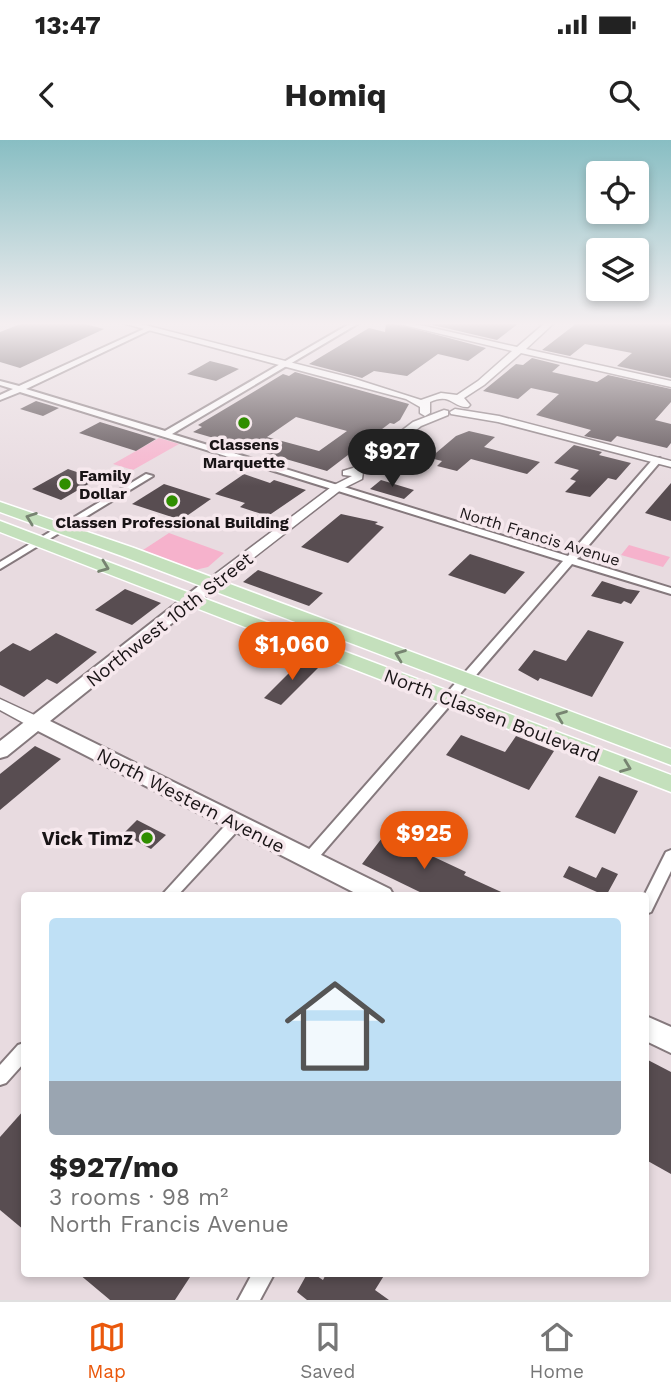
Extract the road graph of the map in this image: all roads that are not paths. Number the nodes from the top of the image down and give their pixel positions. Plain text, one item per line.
1 (45, 377) edge
2 (263, 377) edge
3 (338, 377) edge
4 (484, 377) edge
5 (640, 377) edge
6 (349, 380) junction
7 (0, 383) edge
8 (671, 384) edge
9 (19, 389) junction
10 (436, 396) junction
11 (0, 398) edge
12 (458, 400) junction
13 (425, 406) junction
14 (449, 412) junction
15 (499, 418) junction
16 (417, 424) junction
17 (166, 434) junction
18 (657, 460) junction
19 (671, 464) edge
20 (149, 476) dead end
21 (338, 487) junction
22 (0, 507) edge
23 (0, 526) edge
24 (62, 529) junction
25 (40, 542) junction
26 (569, 560) junction
27 (0, 566) edge
28 (211, 584) junction
29 (671, 590) edge
30 (192, 601) junction
31 (464, 680) junction
32 (448, 697) junction
33 (0, 704) edge
34 (37, 723) junction
35 (0, 751) edge
36 (671, 758) edge
37 (671, 784) edge
38 (236, 822) junction
39 (671, 856) edge
40 (309, 859) junction
41 (172, 892) edge
42 (374, 892) edge
43 (649, 902) edge
44 (649, 1030) edge
45 (671, 1041) edge
46 (21, 1054) edge
47 (0, 1077) edge
48 (262, 1277) edge
49 (248, 1300) edge

1 - 9 street
2 - 17 street
3 - 6 street
4 - 12 street
5 - 8 street
6 - 10 street
6 - 13 street
7 - 9 street, North Francis Avenue
9 - 11 street
9 - 17 street, North Francis Avenue
10 - 12 street
10 - 13 street
12 - 14 street, Northwest 10th Street
12 - 15 street
13 - 14 street
13 - 16 street, Northwest 10th Street
14 - 15 street
14 - 16 street, Northwest 10th Street
15 - 18 street
16 - 21 street, Northwest 10th Street
17 - 21 street, North Francis Avenue
18 - 19 street
18 - 26 street
20 - 24 street
21 - 26 street, North Francis Avenue
21 - 28 street, Northwest 10th Street
24 -> 22 main road, North Classen Boulevard
23 - 25 main road, North Classen Boulevard
24 - 25 street
24 - 28 main road, North Classen Boulevard
25 - 27 street
25 -> 30 main road, North Classen Boulevard
26 - 29 street, North Francis Avenue
26 - 31 street
28 - 30 main road, Northwest 10th Street
31 -> 28 main road, North Classen Boulevard
30 - 32 main road, North Classen Boulevard
30 - 34 main road, Northwest 10th Street
31 - 32 street
36 -> 31 main road, North Classen Boulevard
32 -> 37 main road, North Classen Boulevard
32 - 40 street
33 - 34 street, North Western Avenue
34 - 35 main road, Northwest 10th Street
34 - 38 main road, North Western Avenue
38 - 40 main road, North Western Avenue
38 - 41 street
39 - 43 street
40 - 42 main road, North Western Avenue
44 - 45 main road
46 - 47 street
48 - 49 street

